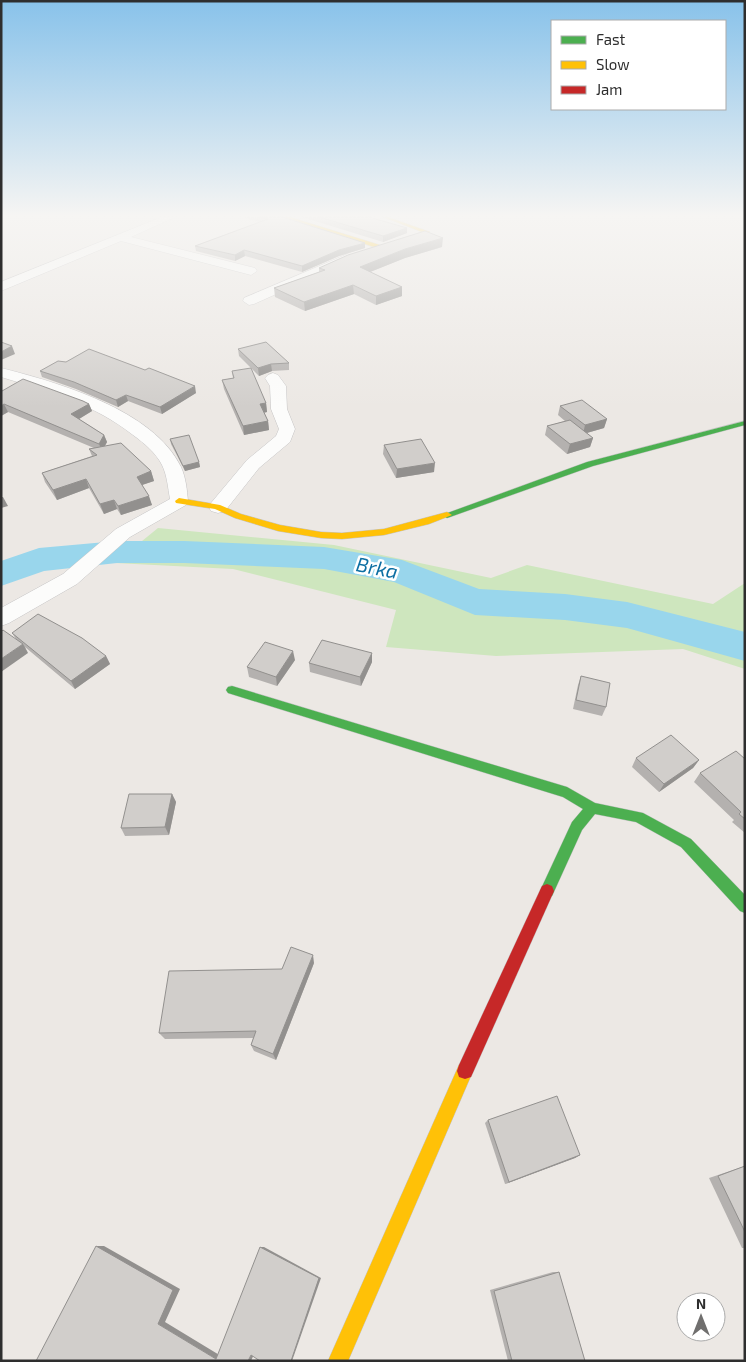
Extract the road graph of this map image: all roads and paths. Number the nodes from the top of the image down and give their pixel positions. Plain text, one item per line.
1 (17, 281) edge
2 (296, 281) edge
3 (1, 287) edge
4 (248, 301) dead end
5 (1, 372) edge
6 (273, 378) dead end
7 (745, 423) edge
8 (180, 501) junction
9 (218, 507) junction
10 (1, 618) edge
11 (232, 690) dead end
12 (592, 808) junction
13 (745, 906) edge
14 (338, 1361) edge

1 - 3 street
2 - 4 street
5 - 8 street
6 - 9 street
7 - 9 street
8 - 9 street
8 - 10 street
11 - 12 street
12 - 13 street
12 - 14 street

